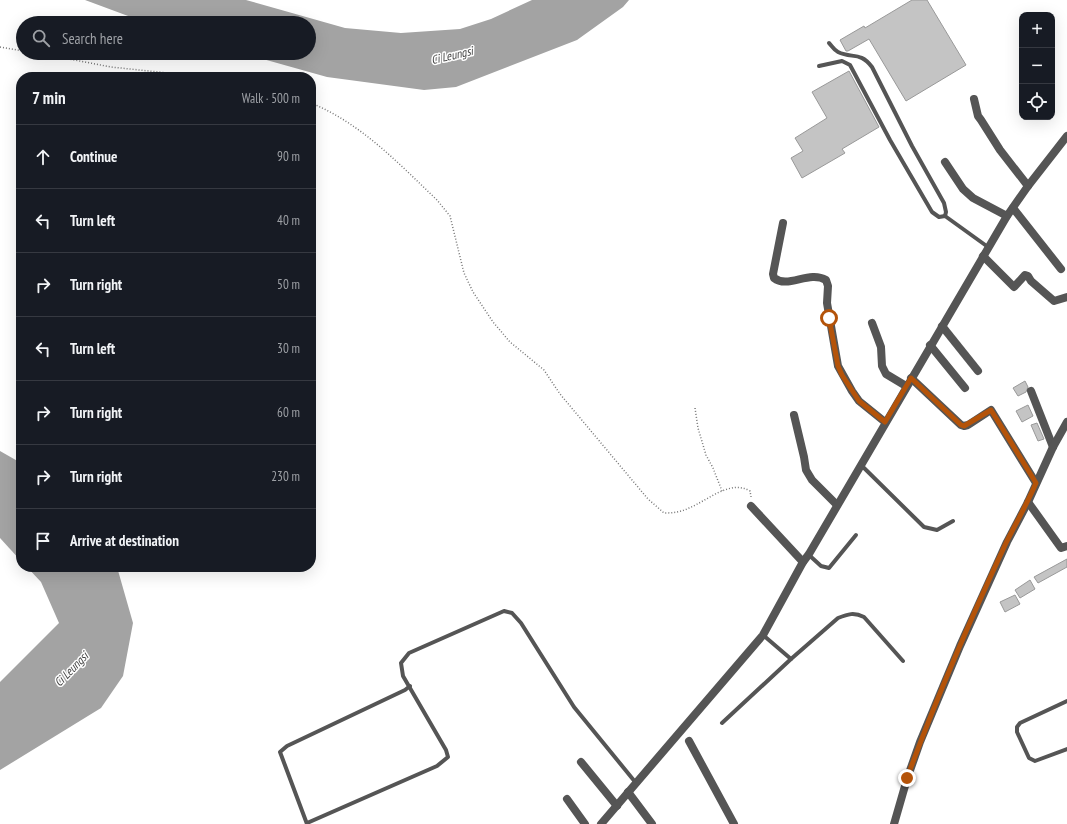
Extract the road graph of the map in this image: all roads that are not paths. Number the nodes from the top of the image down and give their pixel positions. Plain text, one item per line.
1 (829, 43) dead end
2 (819, 66) dead end
3 (974, 99) dead end
4 (1067, 136) edge
5 (945, 162) dead end
6 (1028, 186) junction
7 (1013, 208) junction
8 (945, 216) junction
9 (1006, 216) junction
10 (783, 223) dead end
11 (988, 247) junction
12 (983, 256) junction
13 (1061, 269) dead end
14 (1067, 297) edge
15 (872, 323) dead end
16 (942, 326) junction
17 (930, 345) junction
18 (978, 371) dead end
19 (911, 378) junction
20 (906, 386) junction
21 (965, 388) dead end
22 (1031, 391) dead end
23 (794, 415) dead end
24 (885, 422) junction
25 (1067, 422) edge
26 (1053, 447) junction
27 (860, 464) junction
28 (1036, 483) junction
29 (1028, 502) junction
30 (837, 505) junction
31 (751, 506) road end
32 (953, 521) dead end
33 (856, 535) dead end
34 (1067, 546) edge
35 (809, 554) junction
36 (803, 562) junction
37 (763, 635) junction
38 (791, 659) junction
39 (903, 661) dead end
40 (410, 686) junction
41 (1067, 701) edge
42 (722, 723) dead end
43 (689, 741) dead end
44 (1067, 749) edge
45 (582, 762) dead end
46 (636, 784) junction
47 (628, 792) junction
48 (567, 799) dead end
49 (617, 806) junction
50 (307, 824) edge
51 (585, 824) edge
52 (601, 824) edge
53 (652, 824) edge
54 (734, 824) edge
55 (894, 824) edge

1 - 8 lane
2 - 8 lane
3 - 6 street
4 - 6 street
5 - 9 street
6 - 7 street
7 - 9 street
7 - 13 street
8 - 11 lane
9 - 11 street
10 - 24 street
11 - 12 street
12 - 14 street
12 - 16 street
15 - 20 street
16 - 17 street
16 - 18 street
17 - 19 street
17 - 21 street
19 - 20 street
19 - 28 street
20 - 24 street
22 - 26 street
23 - 30 street
24 - 27 street
25 - 26 street
26 - 28 street
27 - 30 street
27 - 32 lane
28 - 29 street
29 - 34 street
29 - 55 street
30 - 35 street
31 - 36 street
33 - 35 lane
35 - 36 street
36 - 37 street
37 - 38 lane
37 - 46 street
38 - 39 lane
38 - 42 lane
40 - 46 lane
40 - 50 lane
40 - 50 lane
41 - 44 lane
43 - 54 street
45 - 49 street
46 - 47 street
47 - 49 street
47 - 53 street
48 - 51 street
49 - 52 street

